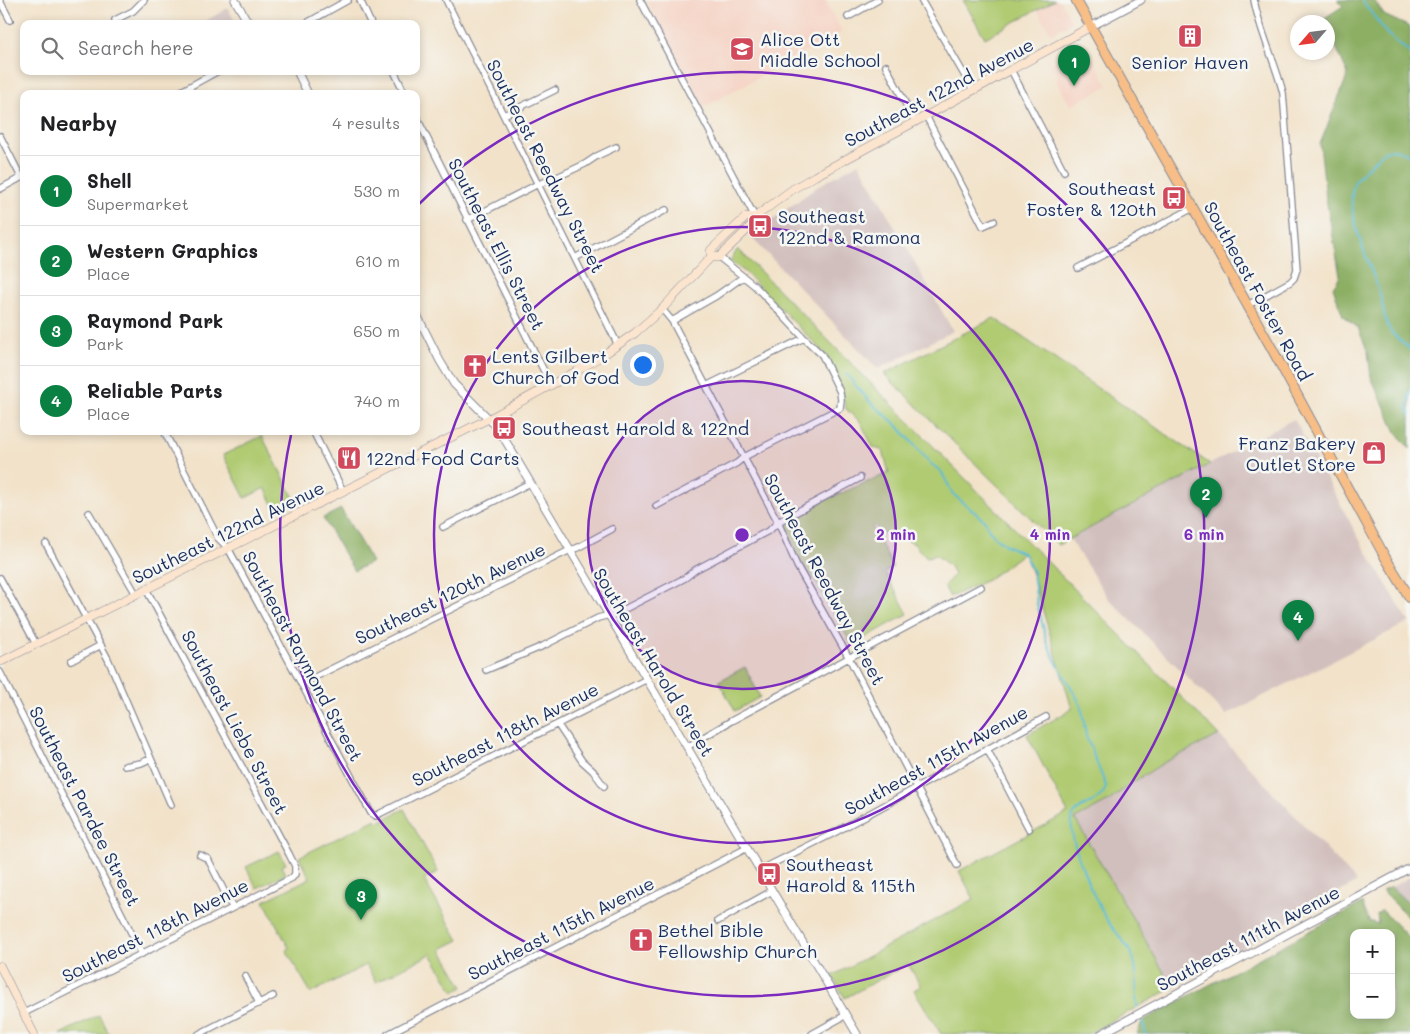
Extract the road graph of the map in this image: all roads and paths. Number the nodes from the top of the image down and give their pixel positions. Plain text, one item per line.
1 (144, 0) edge
2 (235, 0) edge
3 (348, 0) edge
4 (360, 0) edge
5 (446, 0) edge
6 (640, 0) edge
7 (878, 0) edge
8 (921, 0) edge
9 (1076, 0) edge
10 (1141, 0) edge
11 (1254, 0) edge
12 (0, 1) edge
13 (848, 17) dead end
14 (10, 20) dead end
15 (115, 20) dead end
16 (246, 20) edge
17 (312, 20) edge
18 (369, 20) edge
19 (1092, 26) junction
20 (886, 66) dead end
21 (1011, 70) junction
22 (211, 75) edge
23 (299, 75) edge
24 (396, 75) edge
25 (183, 90) edge
26 (306, 90) edge
27 (404, 90) edge
28 (555, 90) dead end
29 (973, 90) junction
30 (504, 115) junction
31 (926, 116) junction
32 (916, 122) junction
33 (420, 124) edge
34 (0, 136) edge
35 (616, 147) dead end
36 (1064, 170) dead end
37 (20, 172) edge
38 (20, 179) edge
39 (538, 184) junction
40 (0, 189) edge
41 (1193, 208) junction
42 (666, 210) dead end
43 (755, 217) junction
44 (467, 220) junction
45 (994, 221) dead end
46 (715, 257) junction
47 (575, 258) junction
48 (1078, 268) dead end
49 (743, 277) junction
50 (1248, 305) junction
51 (662, 309) junction
52 (420, 321) edge
53 (672, 321) junction
54 (804, 338) junction
55 (618, 345) junction
56 (551, 385) junction
57 (706, 386) junction
58 (488, 419) junction
59 (166, 435) edge
60 (315, 435) edge
61 (744, 457) junction
62 (860, 478) dead end
63 (530, 483) junction
64 (343, 491) junction
65 (656, 506) dead end
66 (89, 513) dead end
67 (778, 522) junction
68 (443, 527) dead end
69 (612, 528) dead end
70 (46, 544) dead end
71 (228, 548) junction
72 (570, 550) junction
73 (0, 578) edge
74 (981, 587) dead end
75 (146, 589) junction
76 (136, 594) junction
77 (1410, 598) edge
78 (609, 615) junction
79 (87, 619) junction
80 (36, 644) junction
81 (101, 645) junction
82 (849, 658) junction
83 (71, 660) dead end
84 (0, 662) edge
85 (486, 670) dead end
86 (0, 672) edge
87 (647, 679) junction
88 (301, 684) junction
89 (1046, 717) dead end
90 (558, 725) junction
91 (687, 748) junction
92 (987, 749) junction
93 (150, 759) junction
94 (124, 766) dead end
95 (604, 786) dead end
96 (917, 786) junction
97 (171, 805) dead end
98 (376, 816) joint
99 (1029, 829) dead end
100 (747, 848) junction
101 (200, 854) dead end
102 (957, 865) dead end
103 (1410, 868) edge
104 (296, 870) joint
105 (760, 870) junction
106 (772, 891) junction
107 (232, 907) junction
108 (718, 920) dead end
109 (142, 954) junction
110 (0, 966) edge
111 (245, 976) dead end
112 (274, 996) dead end
113 (259, 1003) junction
114 (24, 1013) junction
115 (846, 1015) junction
116 (201, 1033) edge
117 (34, 1034) edge
118 (388, 1034) edge
119 (812, 1034) edge
120 (857, 1034) edge
121 (1101, 1034) edge

1 - 15 street
2 - 16 street
3 - 17 street
4 - 18 street
5 - 30 street, Southeast Reedway Street
6 - 43 street
7 - 13 street
8 - 29 street
9 - 19 main road, Southeast Foster Road
10 - 19 street, Southeast 122nd Avenue
11 - 50 street
12 - 14 street
19 - 21 main road, Southeast 122nd Avenue
19 - 41 main road, Southeast Foster Road
20 - 32 street
21 - 29 main road, Southeast 122nd Avenue
21 - 36 street
22 - 25 street
23 - 26 street
24 - 27 street
28 - 30 street
29 - 31 main road, Southeast 122nd Avenue
30 - 39 street, Southeast Reedway Street
31 - 32 main road, Southeast 122nd Avenue
31 - 45 street
32 - 43 main road, Southeast 122nd Avenue
33 - 44 street, Southeast Ellis Street
34 - 37 street
35 - 39 street
38 - 40 street
39 - 44 street
39 - 47 street, Southeast Reedway Street
41 - 48 street
41 - 50 main road, Southeast Foster Road
42 - 47 street
43 - 46 main road, Southeast 122nd Avenue
44 - 56 street, Southeast Ellis Street
46 - 49 street
46 - 51 main road, Southeast 122nd Avenue
47 - 55 street, Southeast Reedway Street
49 - 53 street
49 - 54 street
50 - 77 main road, Southeast Foster Road
51 - 53 street, Southeast Reedway Street
51 - 55 main road, Southeast 122nd Avenue
52 - 58 street, Southeast Harold Street
53 - 57 street, Southeast Reedway Street
54 - 57 street
54 - 61 street
55 - 56 main road, Southeast 122nd Avenue
56 - 58 main road, Southeast 122nd Avenue
57 - 61 street, Southeast Reedway Street
58 - 63 street, Southeast Harold Street
58 - 64 main road, Southeast 122nd Avenue
59 - 71 street, Southeast Raymond Street
60 - 64 street
61 - 65 street
61 - 67 street, Southeast Reedway Street
62 - 67 street
63 - 68 street
63 - 72 street, Southeast Harold Street
64 - 71 main road, Southeast 122nd Avenue
66 - 76 street
67 - 78 street
67 - 82 street, Southeast Reedway Street
69 - 72 street, Southeast 120th Avenue
70 - 79 street
71 - 75 main road, Southeast 122nd Avenue
71 - 88 street, Southeast Raymond Street
72 - 78 street, Southeast Harold Street
72 - 88 street, Southeast 120th Avenue
73 - 80 street
74 - 82 street
75 - 76 main road, Southeast 122nd Avenue
75 - 104 street, Southeast Liebe Street
76 - 79 main road, Southeast 122nd Avenue
78 - 85 street
78 - 87 street, Southeast Harold Street
79 - 80 main road, Southeast 122nd Avenue
79 - 81 street
80 - 84 main road, Southeast 122nd Avenue
81 - 83 street
81 - 93 street
82 - 91 street
82 - 96 street, Southeast Reedway Street
86 - 109 street, Southeast Pardee Street
87 - 90 street, Southeast 118th Avenue
87 - 91 street, Southeast Harold Street
88 - 98 street, Southeast Raymond Street
89 - 92 street, Southeast 115th Avenue
90 - 95 street
90 - 98 street, Southeast 118th Avenue
91 - 100 street, Southeast Harold Street
92 - 96 street, Southeast 115th Avenue
92 - 99 street
93 - 94 street
93 - 97 street
96 - 102 street, Southeast Reedway Street
96 - 105 street, Southeast 115th Avenue
100 - 105 street, Southeast Harold Street
100 - 118 street, Southeast 115th Avenue
101 - 107 street
103 - 121 street, Southeast 111th Avenue
104 - 107 street, Southeast 118th Avenue
105 - 106 street, Southeast Harold Street
106 - 108 street
106 - 115 street, Southeast Harold Street
107 - 109 street, Southeast 118th Avenue
109 - 114 street, Southeast 118th Avenue
110 - 114 main road
111 - 113 street
112 - 113 street
113 - 116 street
114 - 117 main road
115 - 119 street
115 - 120 street, Southeast Harold Street

